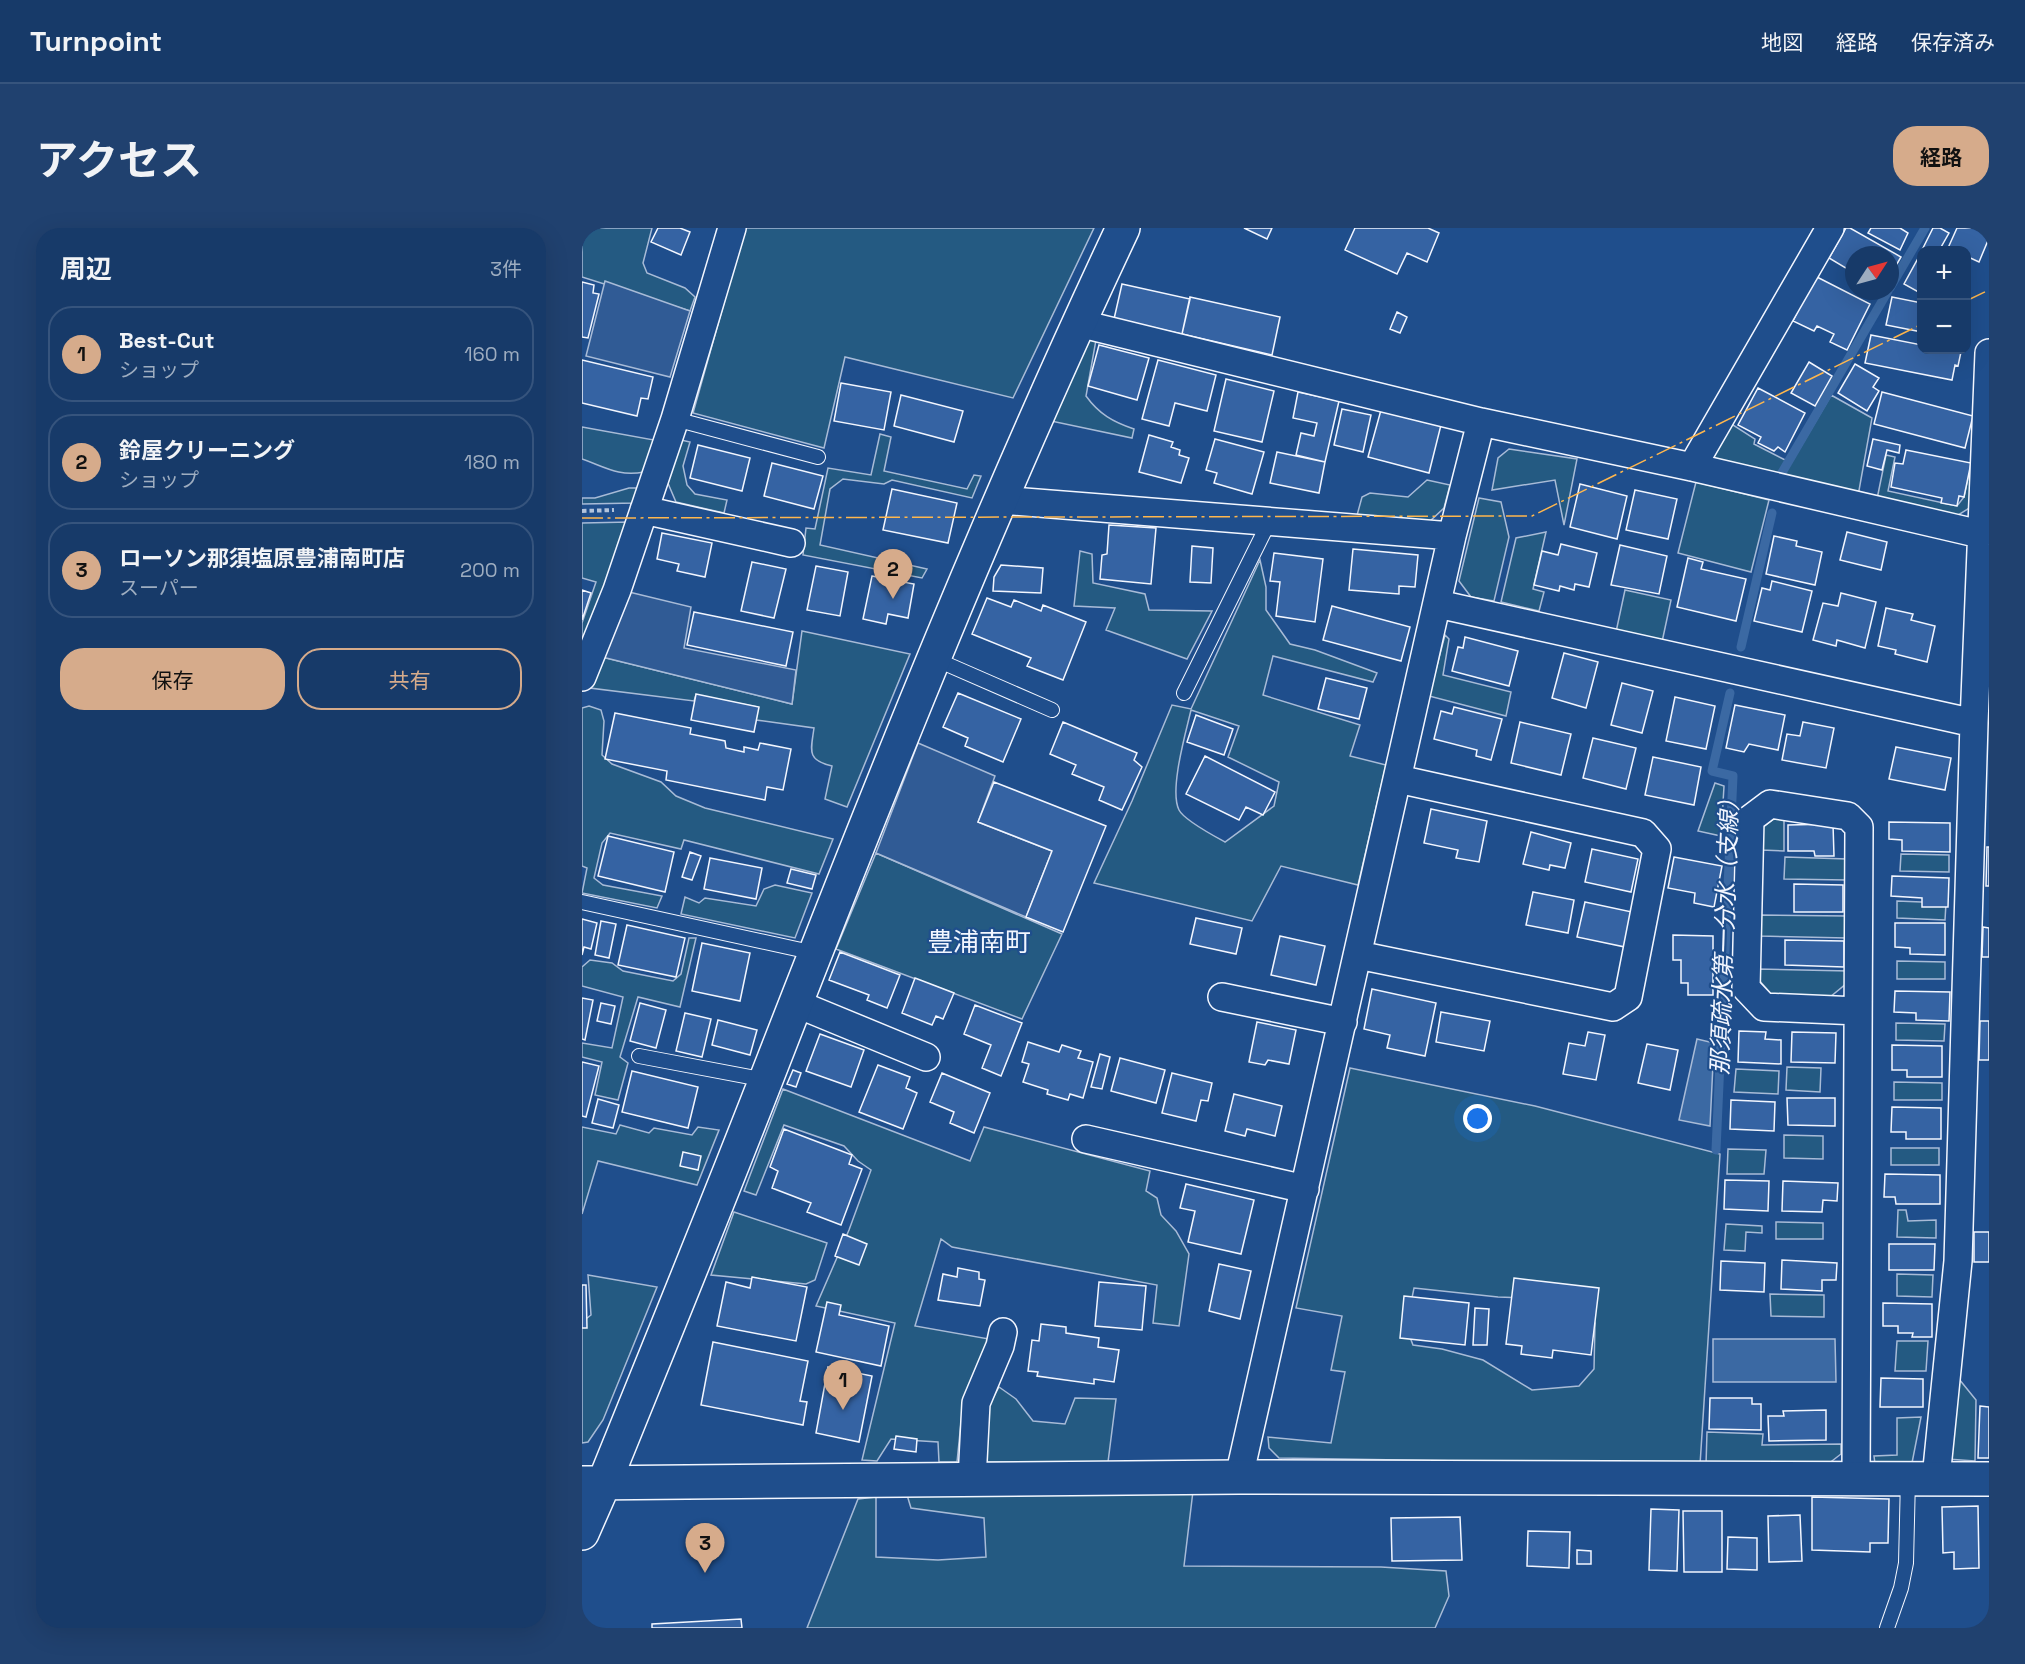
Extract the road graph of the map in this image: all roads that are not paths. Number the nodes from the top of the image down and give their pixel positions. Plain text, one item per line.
1 (732, 228) edge
2 (1123, 228) edge
3 (1830, 228) edge
4 (1078, 323) junction
5 (1989, 352) edge
6 (675, 419) junction
7 (1480, 422) junction
8 (818, 457) dead end
9 (1692, 468) junction
10 (1001, 500) junction
11 (644, 510) junction
12 (1269, 522) junction
13 (1980, 534) junction
14 (1452, 536) junction
15 (791, 543) dead end
16 (1438, 604) junction
17 (935, 659) junction
18 (582, 677) edge
19 (1184, 693) dead end
20 (1052, 710) dead end
21 (1974, 723) junction
22 (1398, 779) junction
23 (1980, 832) edge
24 (582, 902) edge
25 (815, 953) junction
26 (1358, 955) junction
27 (1222, 997) dead end
28 (795, 1003) junction
29 (1858, 1011) junction
30 (1343, 1022) junction
31 (639, 1056) dead end
32 (927, 1057) dead end
33 (766, 1080) junction
34 (1086, 1139) dead end
35 (1305, 1189) junction
36 (1003, 1332) dead end
37 (1239, 1477) junction
38 (1856, 1478) junction
39 (1922, 1478) junction
40 (1989, 1479) edge
41 (972, 1480) junction
42 (593, 1483) edge
43 (582, 1533) edge
44 (1887, 1628) edge

1 - 6 street
2 - 4 street
3 - 9 street
4 - 7 street
4 - 10 street
5 - 13 street
6 - 8 lane
6 - 11 street
7 - 9 street
7 - 14 street
9 - 13 street
10 - 12 street
10 - 17 street
11 - 15 street
11 - 18 street
12 - 14 street
12 - 19 lane
13 - 21 street
14 - 16 street
16 - 21 street
16 - 22 street
17 - 20 lane
17 - 25 street
21 - 23 street
22 - 26 street
22 - 26 street
23 - 39 street
24 - 25 lane
25 - 28 street
26 - 30 street
27 - 30 street
28 - 32 street
28 - 33 street
29 - 29 street
29 - 38 street
30 - 35 street
31 - 33 lane
33 - 42 street
34 - 35 street
35 - 37 street
36 - 41 street
37 - 38 street
37 - 41 street
38 - 39 street
39 - 40 street
39 - 44 lane
41 - 42 street
42 - 43 street

